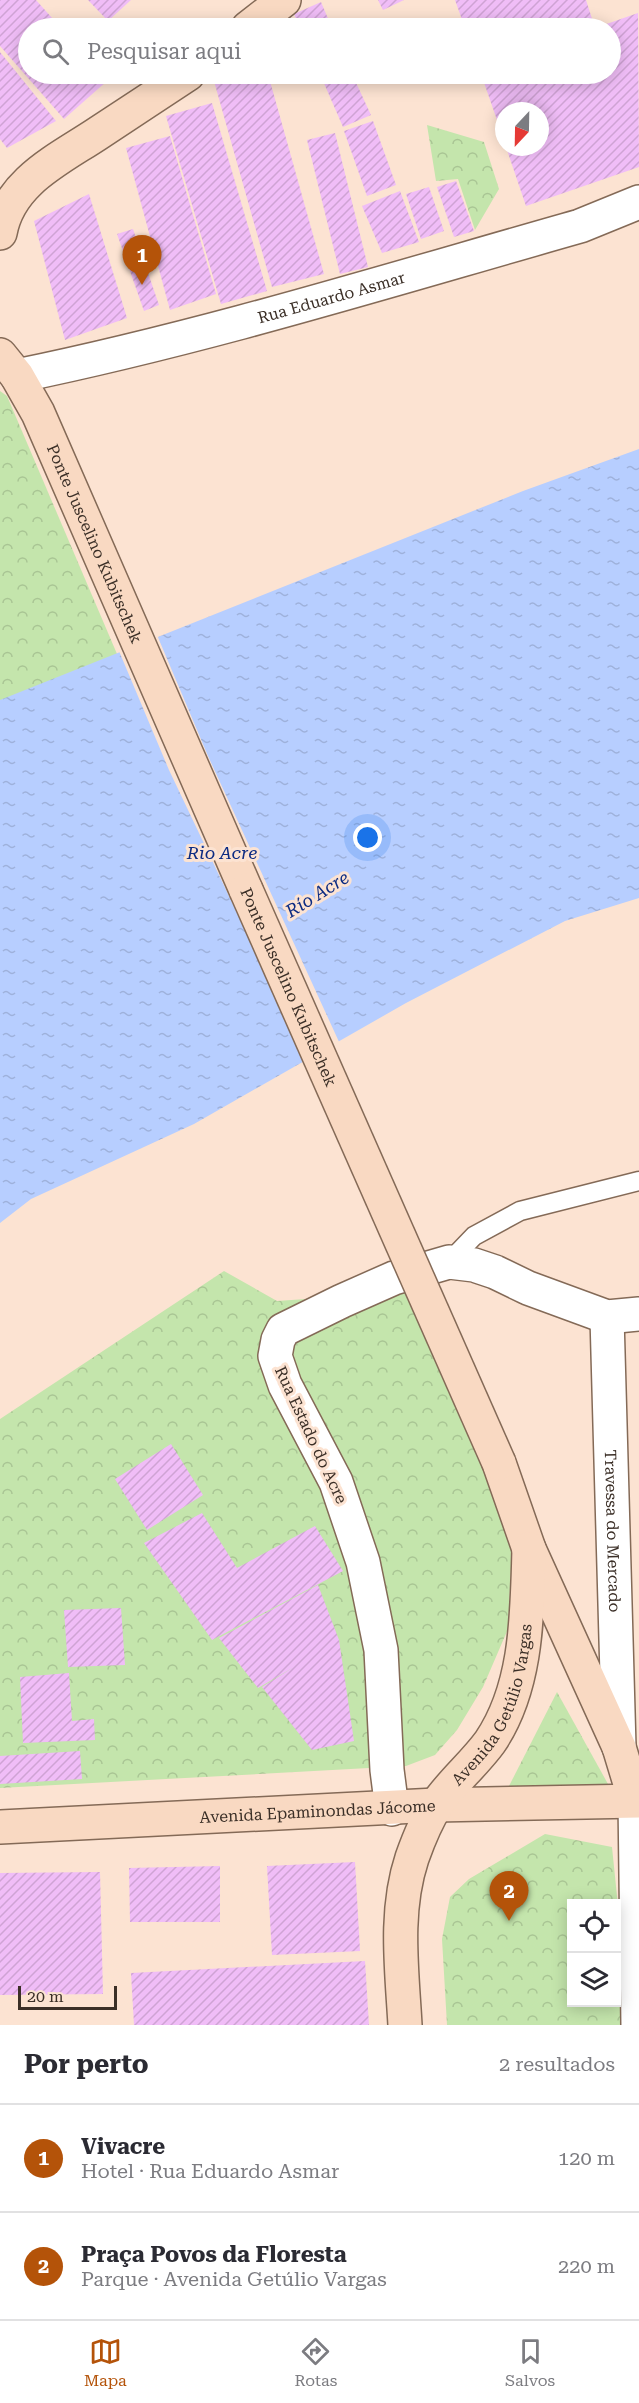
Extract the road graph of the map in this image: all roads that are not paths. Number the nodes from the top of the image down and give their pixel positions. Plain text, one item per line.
1 (284, 0) edge
2 (261, 18) edge
3 (173, 84) edge
4 (639, 202) edge
5 (0, 233) edge
6 (9, 366) edge
7 (639, 1181) edge
8 (449, 1262) junction
9 (639, 1314) edge
10 (607, 1317) junction
11 (499, 1463) joint
12 (529, 1549) junction
13 (619, 1747) junction
14 (638, 1800) edge
15 (436, 1805) junction
16 (392, 1809) junction
17 (0, 1827) edge
18 (405, 2025) edge
19 (638, 2025) edge

1 - 2 main road
3 - 5 main road
4 - 6 street, Rua Eduardo Asmar
6 - 11 main road, Ponte Juscelino Kubitschek, bridge
7 - 8 lane
8 - 10 street, Rua Estado do Acre
8 - 16 street, Rua Estado do Acre
9 - 10 street, Rua Estado do Acre
10 - 13 street, Travessa do Mercado
11 - 12 main road, Avenida Getúlio Vargas
12 - 13 main road, Avenida Getúlio Vargas
12 - 15 main road, Avenida Getúlio Vargas
13 - 14 main road, Avenida Getúlio Vargas
14 - 15 main road, Avenida Epaminondas Jácome
14 - 19 street
15 - 16 main road, Avenida Epaminondas Jácome
15 - 18 main road, Avenida Getúlio Vargas
16 - 17 main road, Avenida Epaminondas Jácome

